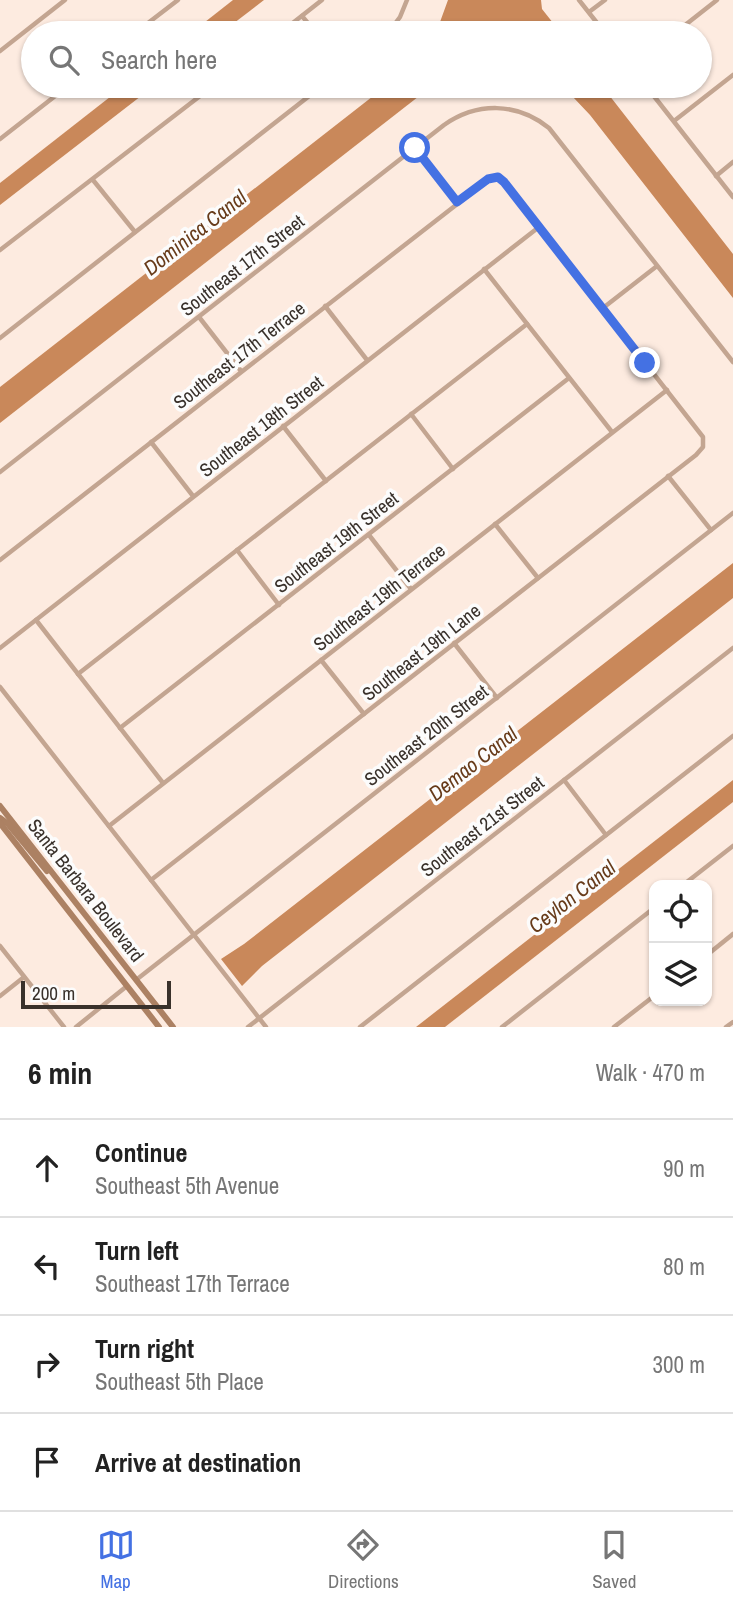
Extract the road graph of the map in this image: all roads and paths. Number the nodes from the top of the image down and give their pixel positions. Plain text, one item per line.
1 (65, 0) edge
2 (178, 0) edge
3 (322, 0) edge
4 (407, 0) edge
5 (579, 0) edge
6 (605, 0) edge
7 (717, 0) edge
8 (589, 12) junction
9 (302, 16) junction
10 (38, 21) edge
11 (151, 21) edge
12 (296, 21) edge
13 (306, 21) edge
14 (397, 21) edge
15 (596, 21) edge
16 (690, 21) edge
17 (21, 35) edge
18 (0, 51) edge
19 (733, 75) edge
20 (712, 91) edge
21 (53, 98) edge
22 (198, 98) edge
23 (308, 98) edge
24 (656, 98) edge
25 (704, 98) edge
26 (674, 121) junction
27 (0, 139) edge
28 (415, 148) junction
29 (733, 162) edge
30 (716, 176) junction
31 (93, 180) junction
32 (733, 197) edge
33 (457, 202) junction
34 (539, 227) junction
35 (135, 232) junction
36 (0, 250) edge
37 (657, 266) junction
38 (484, 269) junction
39 (325, 306) junction
40 (603, 308) junction
41 (199, 317) junction
42 (527, 324) junction
43 (0, 338) edge
44 (368, 360) junction
45 (733, 362) edge
46 (241, 371) junction
47 (569, 378) junction
48 (667, 390) junction
49 (411, 414) junction
50 (283, 426) junction
51 (612, 432) junction
52 (151, 442) junction
53 (453, 469) junction
54 (0, 472) edge
55 (668, 476) junction
56 (326, 481) junction
57 (193, 496) junction
58 (733, 513) edge
59 (495, 524) junction
60 (711, 530) junction
61 (369, 535) junction
62 (237, 550) junction
63 (0, 560) edge
64 (538, 578) junction
65 (411, 589) junction
66 (279, 605) junction
67 (36, 620) junction
68 (454, 643) junction
69 (0, 648) edge
70 (733, 648) edge
71 (321, 660) junction
72 (78, 674) junction
73 (0, 687) edge
74 (497, 698) junction
75 (364, 714) junction
76 (120, 729) junction
77 (733, 736) edge
78 (564, 780) junction
79 (163, 783) junction
80 (0, 806) edge
81 (0, 818) edge
82 (0, 823) edge
83 (109, 826) junction
84 (606, 835) junction
85 (733, 846) edge
86 (55, 876) junction
87 (151, 880) junction
88 (689, 880) edge
89 (649, 912) edge
90 (733, 934) edge
91 (194, 935) junction
92 (0, 946) edge
93 (712, 951) edge
94 (24, 977) junction
95 (136, 980) junction
96 (127, 986) junction
97 (0, 996) edge
98 (649, 1000) edge
99 (259, 1018) junction
100 (733, 1022) edge
101 (618, 1026) edge
102 (64, 1027) edge
103 (76, 1027) edge
104 (159, 1027) edge
105 (173, 1027) edge
106 (248, 1027) edge
107 (266, 1027) edge
108 (360, 1027) edge
109 (502, 1027) edge
110 (726, 1027) edge

1 - 10 street
2 - 11 street
3 - 9 street
4 - 14 street
5 - 8 street
6 - 8 street
7 - 16 street
8 - 15 street
9 - 12 street
9 - 13 street
17 - 18 street
19 - 20 street
21 - 27 street
22 - 31 street
23 - 35 street
24 - 26 street
25 - 26 street
26 - 30 street
28 - 33 street
28 - 37 street, Southeast 17th Street
28 - 41 street, Southeast 17th Street
29 - 30 street
30 - 32 street
31 - 35 street
31 - 36 street
33 - 34 street, Southeast 17th Terrace
33 - 39 street, Southeast 17th Terrace
34 - 38 street, Southeast 18th Street
34 - 40 street
35 - 43 street
37 - 40 street
37 - 45 street
38 - 42 street
38 - 44 street, Southeast 18th Street
39 - 44 street
39 - 46 street, Southeast 17th Terrace
40 - 48 street
41 - 46 street
41 - 54 street, Southeast 17th Street
42 - 47 street
42 - 49 street
44 - 50 street, Southeast 18th Street
46 - 52 street, Southeast 17th Terrace
47 - 51 street
47 - 53 street, Southeast 19th Street
48 - 51 street, Southeast 19th Terrace
48 - 55 street, Southeast 19th Lane
49 - 53 street
49 - 56 street
50 - 56 street
50 - 57 street, Southeast 18th Street
51 - 59 street, Southeast 19th Terrace
52 - 57 street
52 - 63 street, Southeast 17th Terrace
53 - 61 street, Southeast 19th Street
55 - 60 street
55 - 64 street, Southeast 19th Lane
56 - 62 street
57 - 67 street, Southeast 18th Street
58 - 60 street, Southeast 20th Street
59 - 64 street
59 - 65 street, Southeast 19th Terrace
60 - 74 street, Southeast 20th Street
61 - 65 street
61 - 66 street, Southeast 19th Street
62 - 66 street
62 - 72 street
64 - 68 street, Southeast 19th Lane
65 - 71 street, Southeast 19th Terrace
66 - 76 street, Southeast 19th Street
67 - 69 street, Southeast 18th Street
67 - 72 street
68 - 74 street
68 - 75 street, Southeast 19th Lane
70 - 78 street, Southeast 21st Street
71 - 75 street
71 - 79 street, Southeast 19th Terrace
72 - 76 street
73 - 83 street
74 - 91 street, Southeast 20th Street
75 - 87 street, Southeast 19th Lane
76 - 79 street
77 - 84 street
78 - 84 street
78 - 99 street, Southeast 21st Street
79 - 83 street, Southeast 19th Terrace
80 - 86 main road, Santa Barbara Boulevard
81 - 86 main road
82 - 96 main road, Santa Barbara Boulevard
83 - 87 street
84 - 108 street
85 - 88 street
86 - 95 main road, Santa Barbara Boulevard
87 - 91 street
89 - 109 street
90 - 93 street
91 - 95 street, Southeast 20th Street
91 - 99 street
92 - 94 street
94 - 97 street
94 - 102 street
95 - 105 main road, Santa Barbara Boulevard
96 - 103 street
96 - 104 main road, Santa Barbara Boulevard
98 - 101 street
99 - 106 street, Southeast 21st Street
99 - 107 street
100 - 110 street

